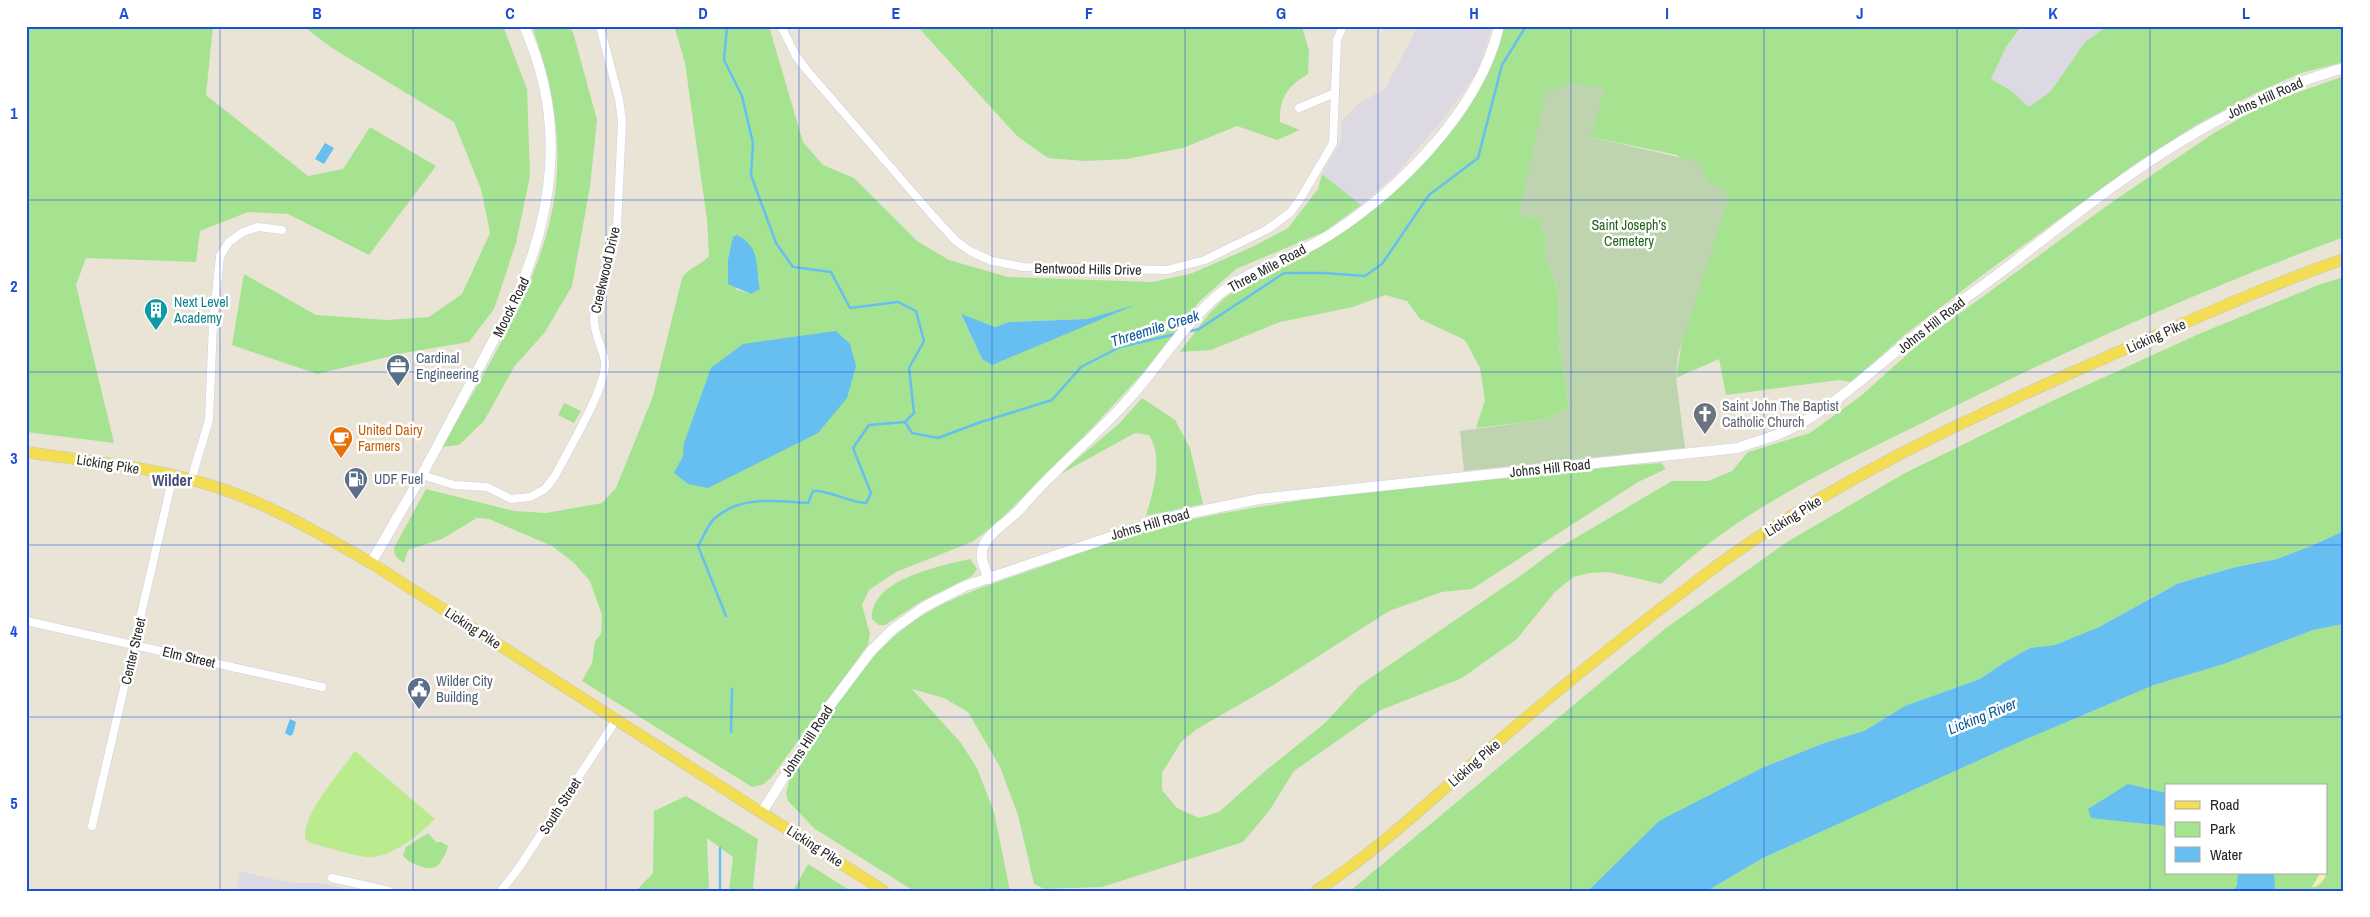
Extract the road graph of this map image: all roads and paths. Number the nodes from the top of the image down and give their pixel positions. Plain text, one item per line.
1 (524, 26) edge
2 (600, 26) edge
3 (781, 26) edge
4 (1343, 26) edge
5 (1499, 26) edge
6 (2344, 68) edge
7 (1335, 94) junction
8 (1299, 108) dead end
9 (282, 230) dead end
10 (2344, 259) edge
11 (26, 452) edge
12 (422, 475) junction
13 (173, 476) junction
14 (191, 480) junction
15 (371, 563) junction
16 (989, 579) junction
17 (26, 621) edge
18 (134, 645) junction
19 (322, 687) dead end
20 (616, 720) junction
21 (762, 812) junction
22 (92, 826) dead end
23 (332, 878) dead end
24 (389, 891) edge
25 (501, 891) edge
26 (884, 891) edge
27 (1316, 891) edge

1 - 12 main road, Moock Road
2 - 12 street, Creekwood Drive
3 - 7 street, Bentwood Hills Drive
4 - 7 street, Bentwood Hills Drive
5 - 16 main road, Three Mile Road
6 - 16 main road, Johns Hill Road
7 - 8 street
9 - 14 street
10 - 27 main road, Licking Pike
11 - 13 main road, Licking Pike
12 - 15 main road, Moock Road
13 - 14 main road, Licking Pike
13 - 18 street, Center Street
14 - 15 main road, Licking Pike
15 - 20 main road, Licking Pike
16 - 21 main road, Johns Hill Road
17 - 18 street, Elm Street
18 - 19 street, Elm Street
18 - 22 street, Center Street
20 - 21 main road, Licking Pike
20 - 25 street, South Street
21 - 26 main road, Licking Pike
23 - 24 street

